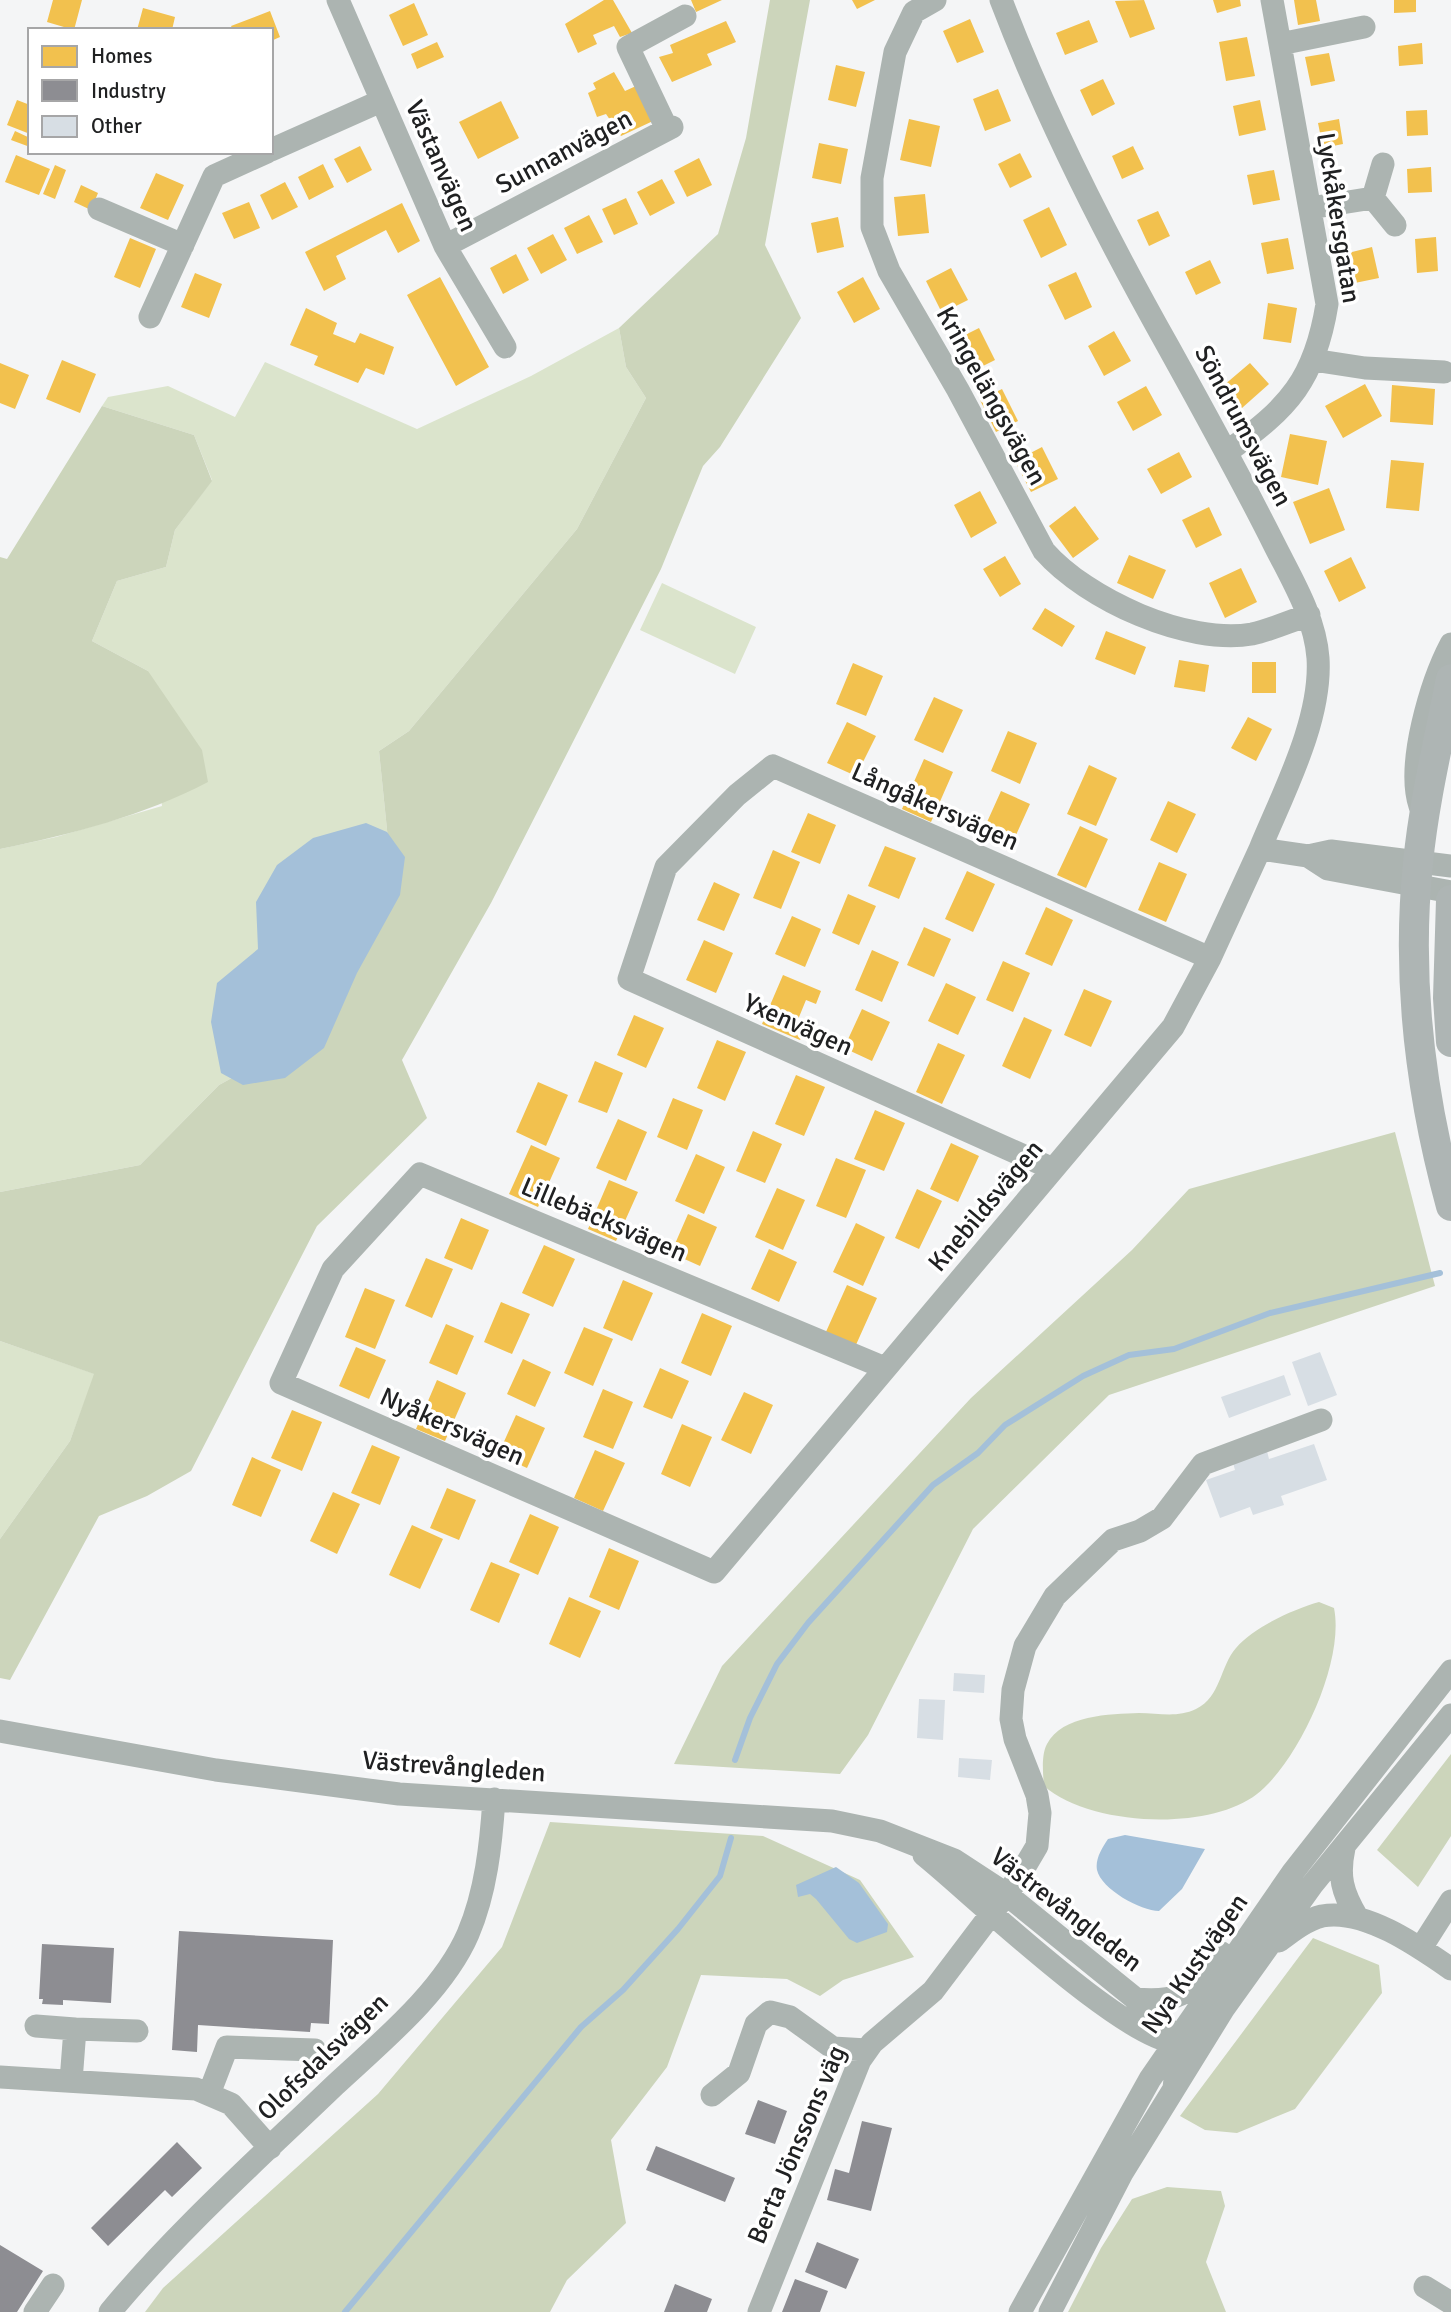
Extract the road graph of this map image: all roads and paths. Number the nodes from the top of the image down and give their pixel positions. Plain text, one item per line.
1 (338, 0) edge
2 (935, 0) edge
3 (1001, 0) edge
4 (1272, 0) edge
5 (685, 16) dead end
6 (1364, 27) dead end
7 (1280, 44) junction
8 (382, 101) junction
9 (273, 149) edge
10 (262, 154) edge
11 (1383, 164) dead end
12 (1373, 198) junction
13 (1310, 208) junction
14 (99, 209) dead end
15 (1395, 225) dead end
16 (183, 245) junction
17 (445, 246) junction
18 (150, 317) dead end
19 (505, 347) dead end
20 (1313, 360) junction
21 (1444, 372) dead end
22 (1228, 451) junction
23 (1308, 615) junction
24 (1451, 644) edge
25 (1451, 679) edge
26 (1424, 818) junction
27 (1260, 849) junction
28 (1451, 866) edge
29 (666, 867) joint
30 (1417, 874) junction
31 (1451, 892) edge
32 (1451, 900) edge
33 (1210, 958) junction
34 (1451, 1042) edge
35 (1053, 1169) junction
36 (1451, 1206) edge
37 (332, 1269) joint
38 (885, 1368) junction
39 (1321, 1420) dead end
40 (714, 1572) joint
41 (1451, 1671) edge
42 (1451, 1715) edge
43 (0, 1731) edge
44 (494, 1799) junction
45 (904, 1841) junction
46 (1345, 1843) junction
47 (1006, 1894) junction
48 (1451, 1901) edge
49 (989, 1915) junction
50 (1357, 1917) junction
51 (1252, 1931) junction
52 (1421, 1948) junction
53 (1260, 1956) junction
54 (1451, 1969) edge
55 (1135, 1999) junction
56 (1224, 2008) junction
57 (36, 2026) dead end
58 (1133, 2026) junction
59 (75, 2029) junction
60 (137, 2031) dead end
61 (1175, 2043) junction
62 (315, 2050) dead end
63 (867, 2050) junction
64 (0, 2077) edge
65 (1150, 2079) junction
66 (71, 2081) junction
67 (1174, 2088) junction
68 (209, 2094) junction
69 (712, 2095) dead end
70 (270, 2148) junction
71 (53, 2285) dead end
72 (1426, 2287) dead end
73 (1451, 2303) edge
74 (35, 2312) edge
75 (110, 2312) edge
76 (758, 2312) edge
77 (1020, 2312) edge
78 (1049, 2312) edge

1 - 8 street, Västanvägen
2 - 23 street, Kringelängsvägen
3 - 22 street, Söndrumsvägen
4 - 7 street, Lyckåkersgatan
5 - 17 street, Sunnanvägen
6 - 7 street
7 - 13 street, Lyckåkersgatan
8 - 9 street
8 - 17 street, Västanvägen
10 - 16 street
11 - 12 street
12 - 13 street
12 - 15 street
13 - 20 street, Lyckåkersgatan
14 - 16 street
16 - 18 street
17 - 19 street, Västanvägen
20 - 21 street
20 - 22 street, Lyckåkersgatan
22 - 23 street, Söndrumsvägen
23 - 27 street, Söndrumsvägen
24 - 26 street
25 - 26 main road
26 - 30 main road
27 - 30 street
27 - 33 street, Knebildsvägen
28 - 30 street
29 - 33 street, Långåkersvägen
29 - 35 street, Yxenvägen
30 - 31 street
30 - 36 main road
32 - 34 main road
33 - 35 street, Knebildsvägen
35 - 38 street, Knebildsvägen
37 - 38 street, Lillebäcksvägen
37 - 40 street, Nyåkersvägen
38 - 40 street, Knebildsvägen
39 - 47 street, Berta Jönssons väg
41 - 51 street, Nya Kustvägen
42 - 46 street, Nya Kustvägen
43 - 44 street, Västrevångleden
44 - 45 street, Västrevångleden
44 - 70 street, Olofsdalsvägen
45 - 47 street, Västrevångleden
45 - 49 street, Västrevångleden
46 - 50 street
46 - 53 street, Nya Kustvägen
47 - 49 street, Berta Jönssons väg
47 - 55 street, Västrevångleden
48 - 52 street
49 - 58 street, Västrevångleden
49 - 63 street, Berta Jönssons väg
50 - 52 street
50 - 53 street
51 - 55 street
51 - 61 street, Nya Kustvägen
52 - 54 street
53 - 56 street, Nya Kustvägen
55 - 61 street, Västrevångleden
56 - 61 street
56 - 67 street, Nya Kustvägen
57 - 59 street
58 - 61 street, Västrevångleden
58 - 65 street
59 - 60 street
59 - 66 street
61 - 65 street, Nya Kustvägen
61 - 67 street
62 - 68 street
63 - 69 street
63 - 76 street, Berta Jönssons väg
64 - 66 street
65 - 77 street, Nya Kustvägen
66 - 68 street
67 - 78 street, Nya Kustvägen
68 - 70 street
70 - 75 street, Olofsdalsvägen
71 - 74 street
72 - 73 street

